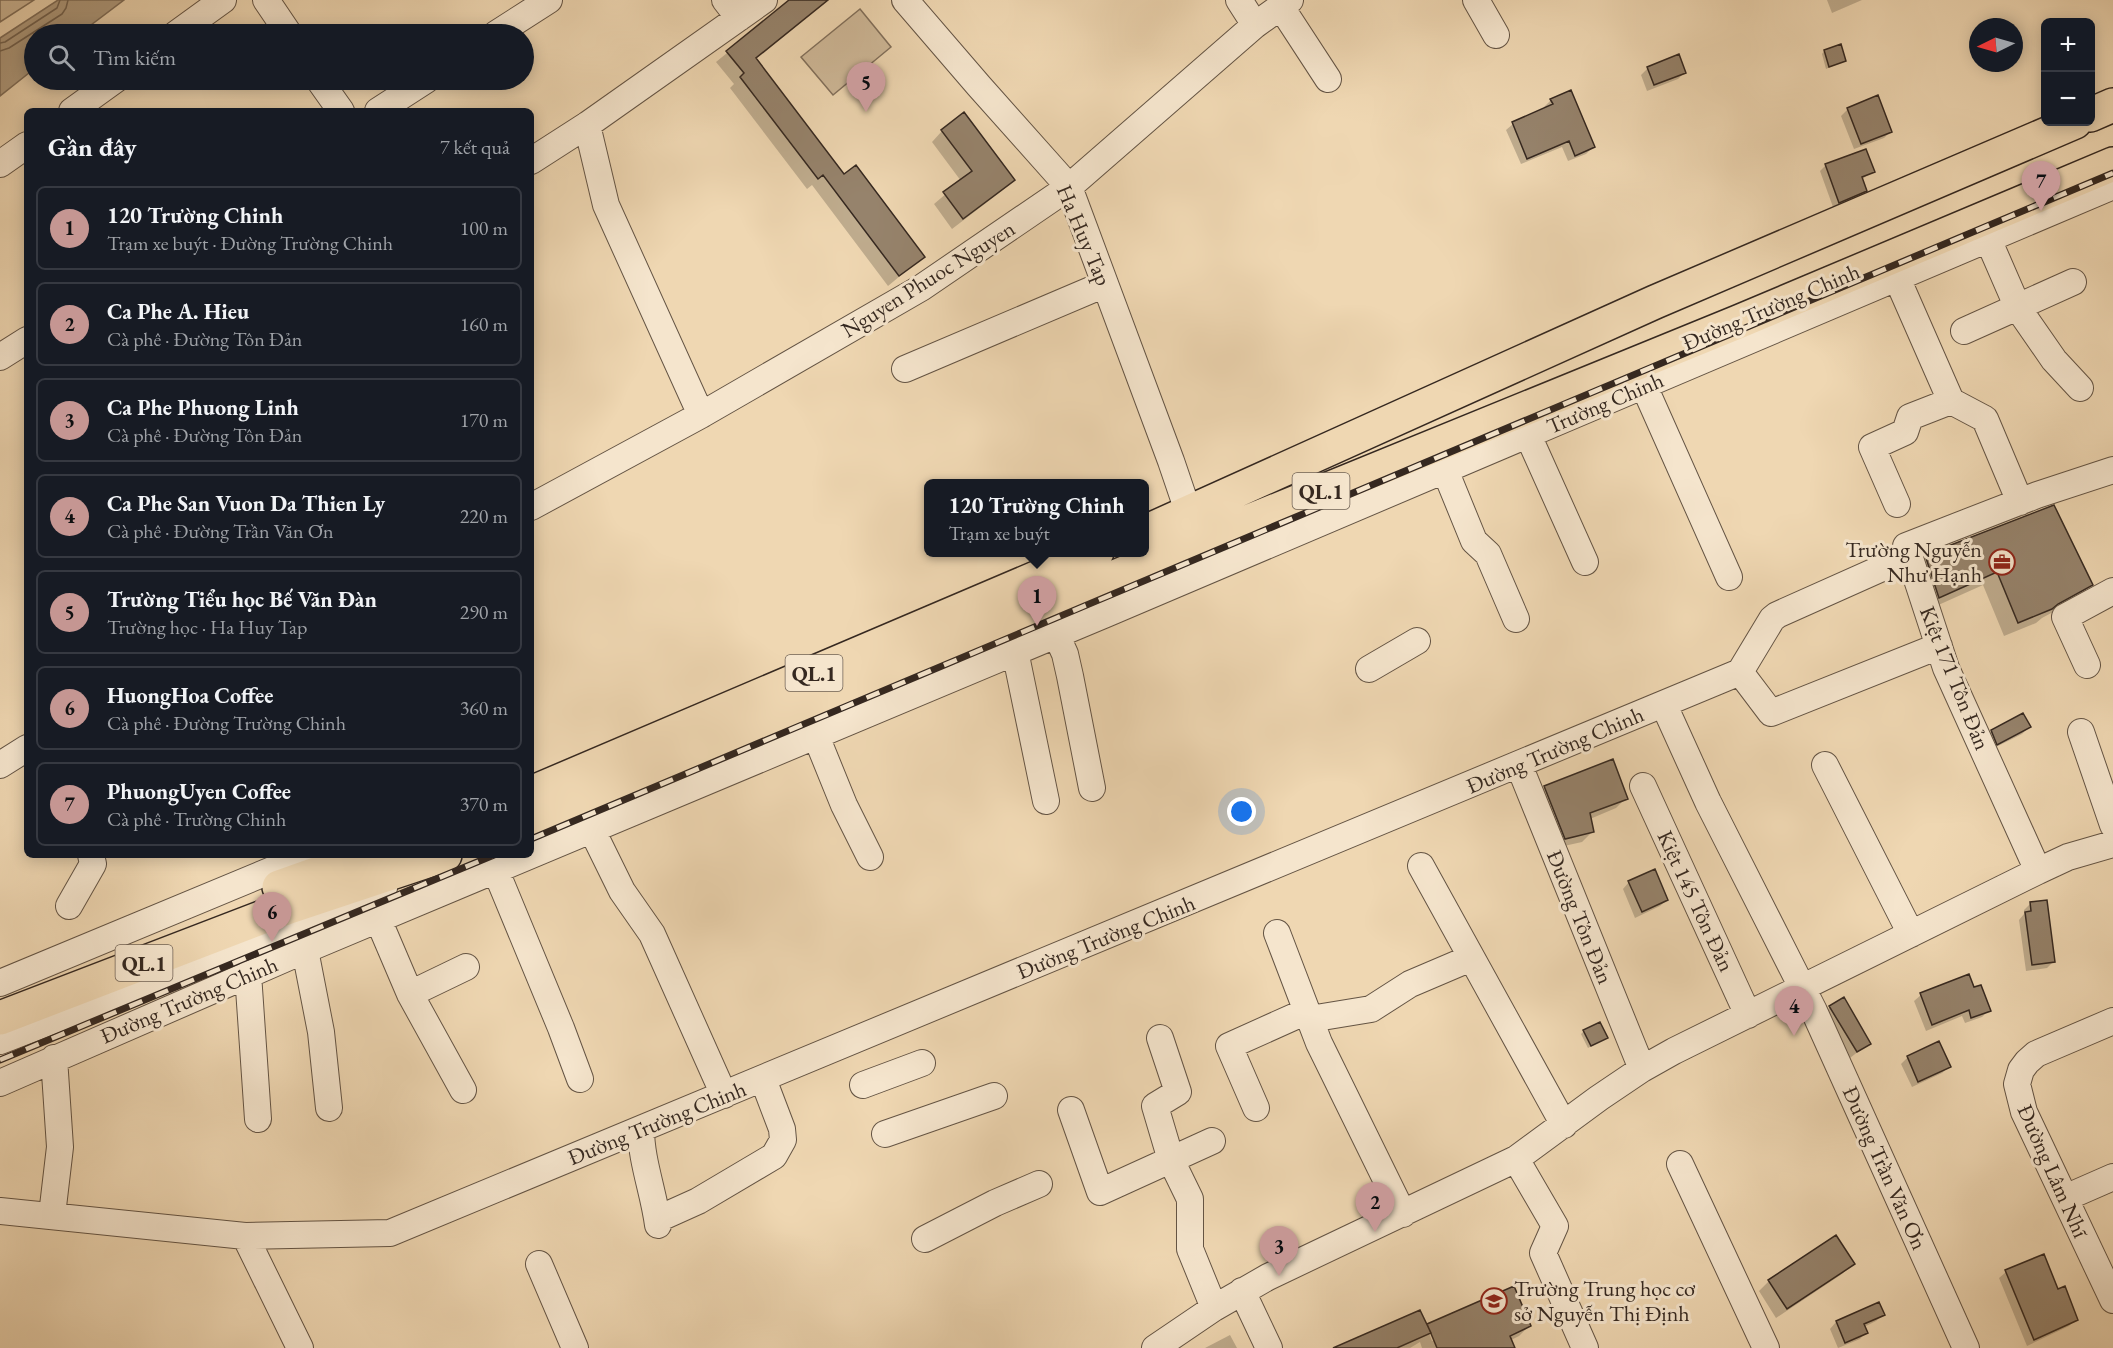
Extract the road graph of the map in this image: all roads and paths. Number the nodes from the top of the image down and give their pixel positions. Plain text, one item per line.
1 (223, 0) edge
2 (266, 0) edge
3 (549, 0) edge
4 (764, 0) edge
5 (905, 0) edge
6 (1239, 0) edge
7 (1476, 0) edge
8 (1286, 4) edge
9 (732, 9) edge
10 (190, 24) edge
11 (282, 24) edge
12 (511, 24) edge
13 (1255, 25) junction
14 (1496, 35) dead end
15 (1328, 79) dead end
16 (101, 90) edge
17 (326, 90) edge
18 (411, 90) edge
19 (2113, 105) edge
20 (76, 108) edge
21 (338, 108) edge
22 (383, 108) edge
23 (2095, 113) edge
24 (587, 125) junction
25 (2066, 126) edge
26 (24, 146) edge
27 (534, 159) edge
28 (0, 164) edge
29 (2113, 164) edge
30 (2113, 186) edge
31 (1069, 187) junction
32 (1988, 239) junction
33 (1717, 276) junction
34 (1897, 278) junction
35 (2073, 282) dead end
36 (1105, 284) junction
37 (2017, 306) junction
38 (1738, 322) junction
39 (1964, 330) dead end
40 (24, 342) edge
41 (0, 357) edge
42 (905, 369) dead end
43 (1644, 386) junction
44 (2080, 388) dead end
45 (1951, 401) junction
46 (701, 415) junction
47 (1528, 435) junction
48 (1445, 470) junction
49 (2113, 470) edge
50 (2028, 499) junction
51 (1897, 504) dead end
52 (534, 505) edge
53 (1189, 514) junction
54 (1149, 530) edge
55 (1909, 556) junction
56 (1085, 557) edge
57 (1586, 562) dead end
58 (1196, 576) joint
59 (1729, 578) dead end
60 (2113, 591) edge
61 (1516, 619) dead end
62 (1056, 634) junction
63 (1417, 641) dead end
64 (1939, 646) junction
65 (1015, 651) junction
66 (2087, 665) dead end
67 (1368, 669) dead end
68 (1740, 672) junction
69 (1664, 705) junction
70 (2081, 732) dead end
71 (816, 736) junction
72 (1519, 765) junction
73 (1825, 765) dead end
74 (1643, 786) dead end
75 (1092, 788) dead end
76 (534, 792) edge
77 (1046, 801) dead end
78 (534, 821) edge
79 (2113, 825) edge
80 (592, 830) junction
81 (2113, 844) edge
82 (534, 855) edge
83 (870, 857) dead end
84 (92, 858) edge
85 (301, 858) edge
86 (363, 858) edge
87 (434, 858) edge
88 (449, 858) edge
89 (526, 858) edge
90 (1422, 866) dead end
91 (2038, 870) junction
92 (496, 871) junction
93 (285, 897) junction
94 (69, 906) dead end
95 (378, 919) junction
96 (1277, 933) dead end
97 (1911, 934) junction
98 (305, 950) junction
99 (1471, 958) junction
100 (466, 967) dead end
101 (248, 974) junction
102 (0, 983) edge
103 (1803, 987) junction
104 (0, 994) edge
105 (410, 994) junction
106 (1309, 1015) junction
107 (1748, 1015) junction
108 (0, 1018) edge
109 (2113, 1021) edge
110 (1160, 1038) dead end
111 (0, 1041) edge
112 (54, 1058) junction
113 (922, 1062) dead end
114 (1642, 1069) junction
115 (580, 1079) dead end
116 (763, 1079) junction
117 (0, 1083) edge
118 (862, 1085) dead end
119 (463, 1090) dead end
120 (724, 1095) junction
121 (994, 1096) dead end
122 (329, 1108) dead end
123 (1256, 1108) dead end
124 (1071, 1110) dead end
125 (258, 1119) dead end
126 (1564, 1125) junction
127 (641, 1130) junction
128 (885, 1134) dead end
129 (1212, 1141) dead end
130 (1171, 1160) junction
131 (1516, 1160) junction
132 (1680, 1164) dead end
133 (2113, 1178) edge
134 (1039, 1184) dead end
135 (2065, 1198) junction
136 (0, 1211) edge
137 (1403, 1214) junction
138 (52, 1215) junction
139 (245, 1236) junction
140 (925, 1239) dead end
141 (539, 1264) dead end
142 (1242, 1291) junction
143 (2113, 1300) edge
144 (1214, 1308) junction
145 (300, 1348) edge
146 (574, 1348) edge
147 (1155, 1348) edge
148 (1269, 1348) edge
149 (1585, 1348) edge
150 (1766, 1348) edge
151 (1966, 1348) edge

1 - 10 street
2 - 11 street
3 - 12 street
4 - 9 street
5 - 31 street, Ha Huy Tap
6 - 13 street
7 - 14 street
8 - 13 street, Nguyen Phuoc Nguyen
8 - 15 street
9 - 24 street
13 - 31 street, Nguyen Phuoc Nguyen
16 - 20 street
17 - 21 street
18 - 22 street
19 - 23 highway
24 - 27 street
24 - 46 street
25 - 33 highway, QL.1
26 - 28 street
29 - 38 highway, Đường Trường Chinh / QL.1
30 - 32 street, Trường Chinh
31 - 36 street, Ha Huy Tap
31 - 46 street, Nguyen Phuoc Nguyen
32 - 34 street, Trường Chinh
32 - 37 street
33 - 38 highway
33 - 53 highway, QL.1
34 - 43 street, Trường Chinh
34 - 45 street
35 - 37 street
36 - 42 street
36 - 53 street, Ha Huy Tap
37 - 39 street
37 - 44 street
38 - 78 highway, Đường Trường Chinh / QL.1
40 - 41 street
43 - 47 street, Trường Chinh
43 - 59 street
45 - 50 street
45 - 51 street
46 - 52 street, Nguyen Phuoc Nguyen
47 - 48 street, Trường Chinh
47 - 57 street
48 - 58 street, Trường Chinh
48 - 61 street
49 - 50 street
50 - 55 street
53 - 54 highway, QL.1
55 - 64 street, Kiệt 171 Tôn Đản
55 - 68 street
56 - 76 highway, QL.1
58 - 62 street, Đường Trường Chinh
60 - 66 street
62 - 65 street, Đường Trường Chinh
62 - 75 street
63 - 67 street
64 - 68 street
64 - 91 street, Kiệt 171 Tôn Đản
65 - 71 street, Đường Trường Chinh
65 - 77 street
68 - 69 street, Đường Trường Chinh
69 - 72 street, Đường Trường Chinh
69 - 103 street, Đường Trần Văn Ơn
70 - 79 street
71 - 80 street, Đường Trường Chinh
71 - 83 street
72 - 114 street, Đường Tôn Đản
72 - 116 street, Đường Trường Chinh
73 - 97 street
74 - 107 street, Kiệt 145 Tôn Đản
80 - 82 street, Đường Trường Chinh
80 - 120 street
81 - 91 street
84 - 94 street
85 - 102 street
86 - 93 highway, QL.1
87 - 93 highway, QL.1
88 - 111 street
89 - 92 street, Đường Trường Chinh
90 - 99 street
91 - 97 street
92 - 95 street, Đường Trường Chinh
92 - 115 street
93 - 104 highway, QL.1
93 - 108 highway, QL.1
95 - 98 street, Đường Trường Chinh
95 - 105 street
96 - 106 street
97 - 103 street
98 - 101 street, Đường Trường Chinh
98 - 122 street
99 - 106 street
99 - 126 street
100 - 105 street
101 - 112 street, Đường Trường Chinh
101 - 125 street
103 - 107 street
103 - 151 street, Đường Trần Văn Ơn
105 - 119 street
106 - 123 street
106 - 137 street
107 - 114 street
109 - 135 street, Đường Lâm Nhĩ
110 - 130 street
112 - 117 street, Đường Trường Chinh
112 - 138 street
113 - 118 street
114 - 126 street
116 - 120 street, Đường Trường Chinh
116 - 127 street
120 - 127 street, Đường Trường Chinh
121 - 128 street
124 - 130 street
126 - 131 street
127 - 139 street, Đường Trường Chinh
129 - 130 street
130 - 144 street
131 - 137 street
131 - 149 street
132 - 150 street
133 - 135 street
134 - 140 street
135 - 143 street, Đường Lâm Nhĩ
136 - 138 street, Đường Trường Chinh
137 - 142 street
138 - 139 street, Đường Trường Chinh
139 - 145 street
141 - 146 street
142 - 144 street
142 - 148 street
144 - 147 street

